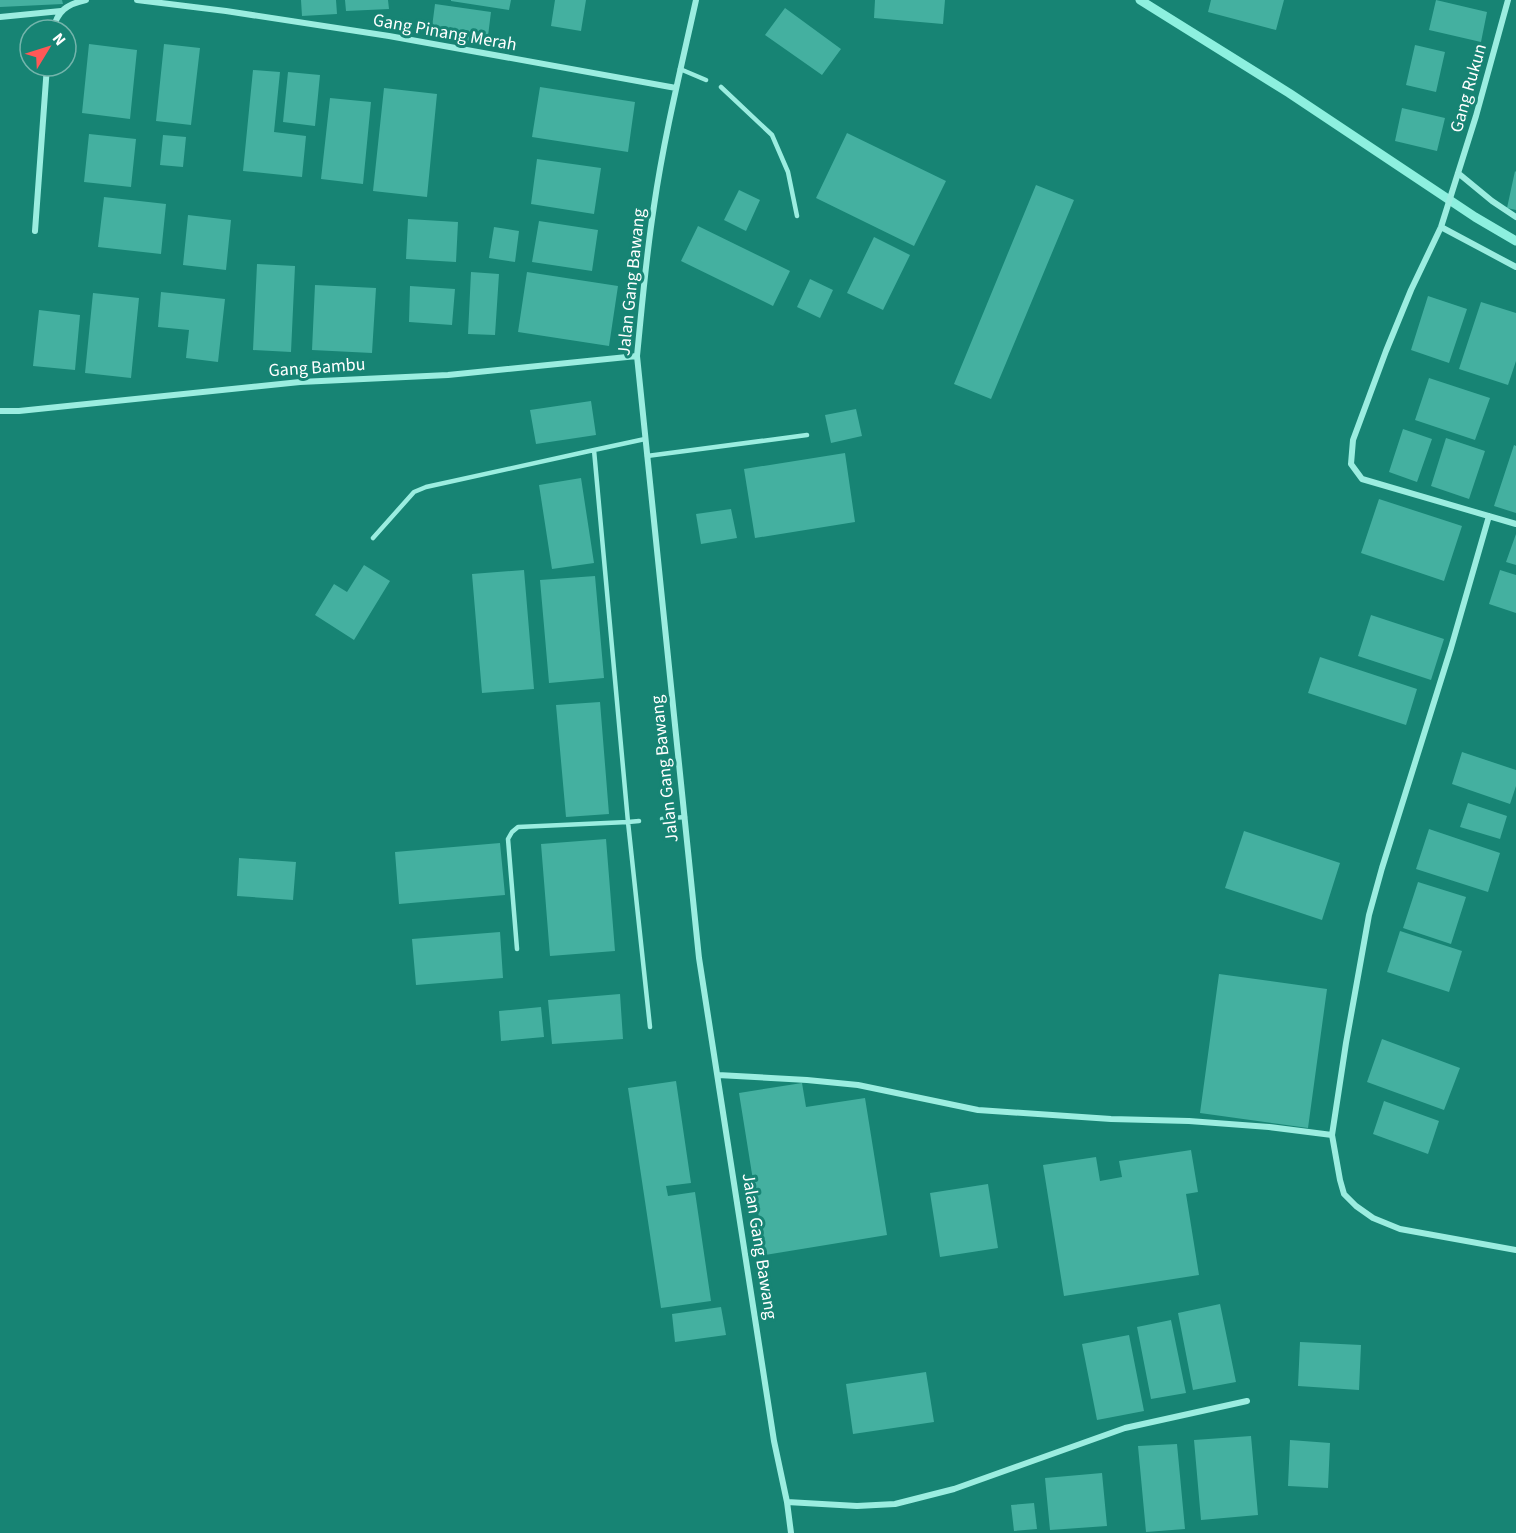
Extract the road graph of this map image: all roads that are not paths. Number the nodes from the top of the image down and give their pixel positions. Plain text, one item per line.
1 (86, 0) edge
2 (137, 0) edge
3 (696, 0) edge
4 (1508, 0) edge
5 (62, 11) junction
6 (0, 17) edge
7 (57, 18) edge
8 (680, 69) junction
9 (46, 78) edge
10 (706, 80) dead end
11 (721, 87) dead end
12 (676, 88) junction
13 (1458, 173) junction
14 (797, 216) dead end
15 (1516, 218) edge
16 (1441, 227) junction
17 (35, 231) dead end
18 (1516, 267) edge
19 (637, 356) junction
20 (0, 411) edge
21 (807, 435) dead end
22 (645, 439) junction
23 (594, 450) junction
24 (647, 456) junction
25 (1489, 516) junction
26 (1516, 524) edge
27 (373, 538) dead end
28 (685, 817) junction
29 (662, 819) dead end
30 (639, 821) dead end
31 (628, 822) junction
32 (517, 949) dead end
33 (650, 1027) dead end
34 (718, 1075) junction
35 (1332, 1135) junction
36 (1516, 1250) edge
37 (1247, 1401) dead end
38 (787, 1502) junction
39 (791, 1533) edge

1 - 5 street
2 - 12 street, Gang Pinang Merah
3 - 8 street, Jalan Gang Bawang
4 - 13 street, Gang Rukun
5 - 6 street
5 - 7 street
8 - 10 lane
8 - 12 street, Jalan Gang Bawang
9 - 17 street
11 - 14 lane
12 - 19 street, Jalan Gang Bawang
13 - 15 street
13 - 16 street, Gang Rukun
16 - 18 street
16 - 25 street, Gang Rukun
19 - 20 street, Gang Bambu
19 - 22 street, Jalan Gang Bawang
21 - 24 lane
22 - 23 lane
22 - 24 street, Jalan Gang Bawang
23 - 27 lane
23 - 31 lane
24 - 28 street, Jalan Gang Bawang
25 - 26 street, Gang Rukun
25 - 35 street
28 - 29 lane
28 - 34 street, Jalan Gang Bawang
30 - 31 lane
31 - 32 lane
31 - 33 lane
34 - 35 street
34 - 38 street, Jalan Gang Bawang
35 - 36 street
37 - 38 street
38 - 39 street, Jalan Gang Bawang

